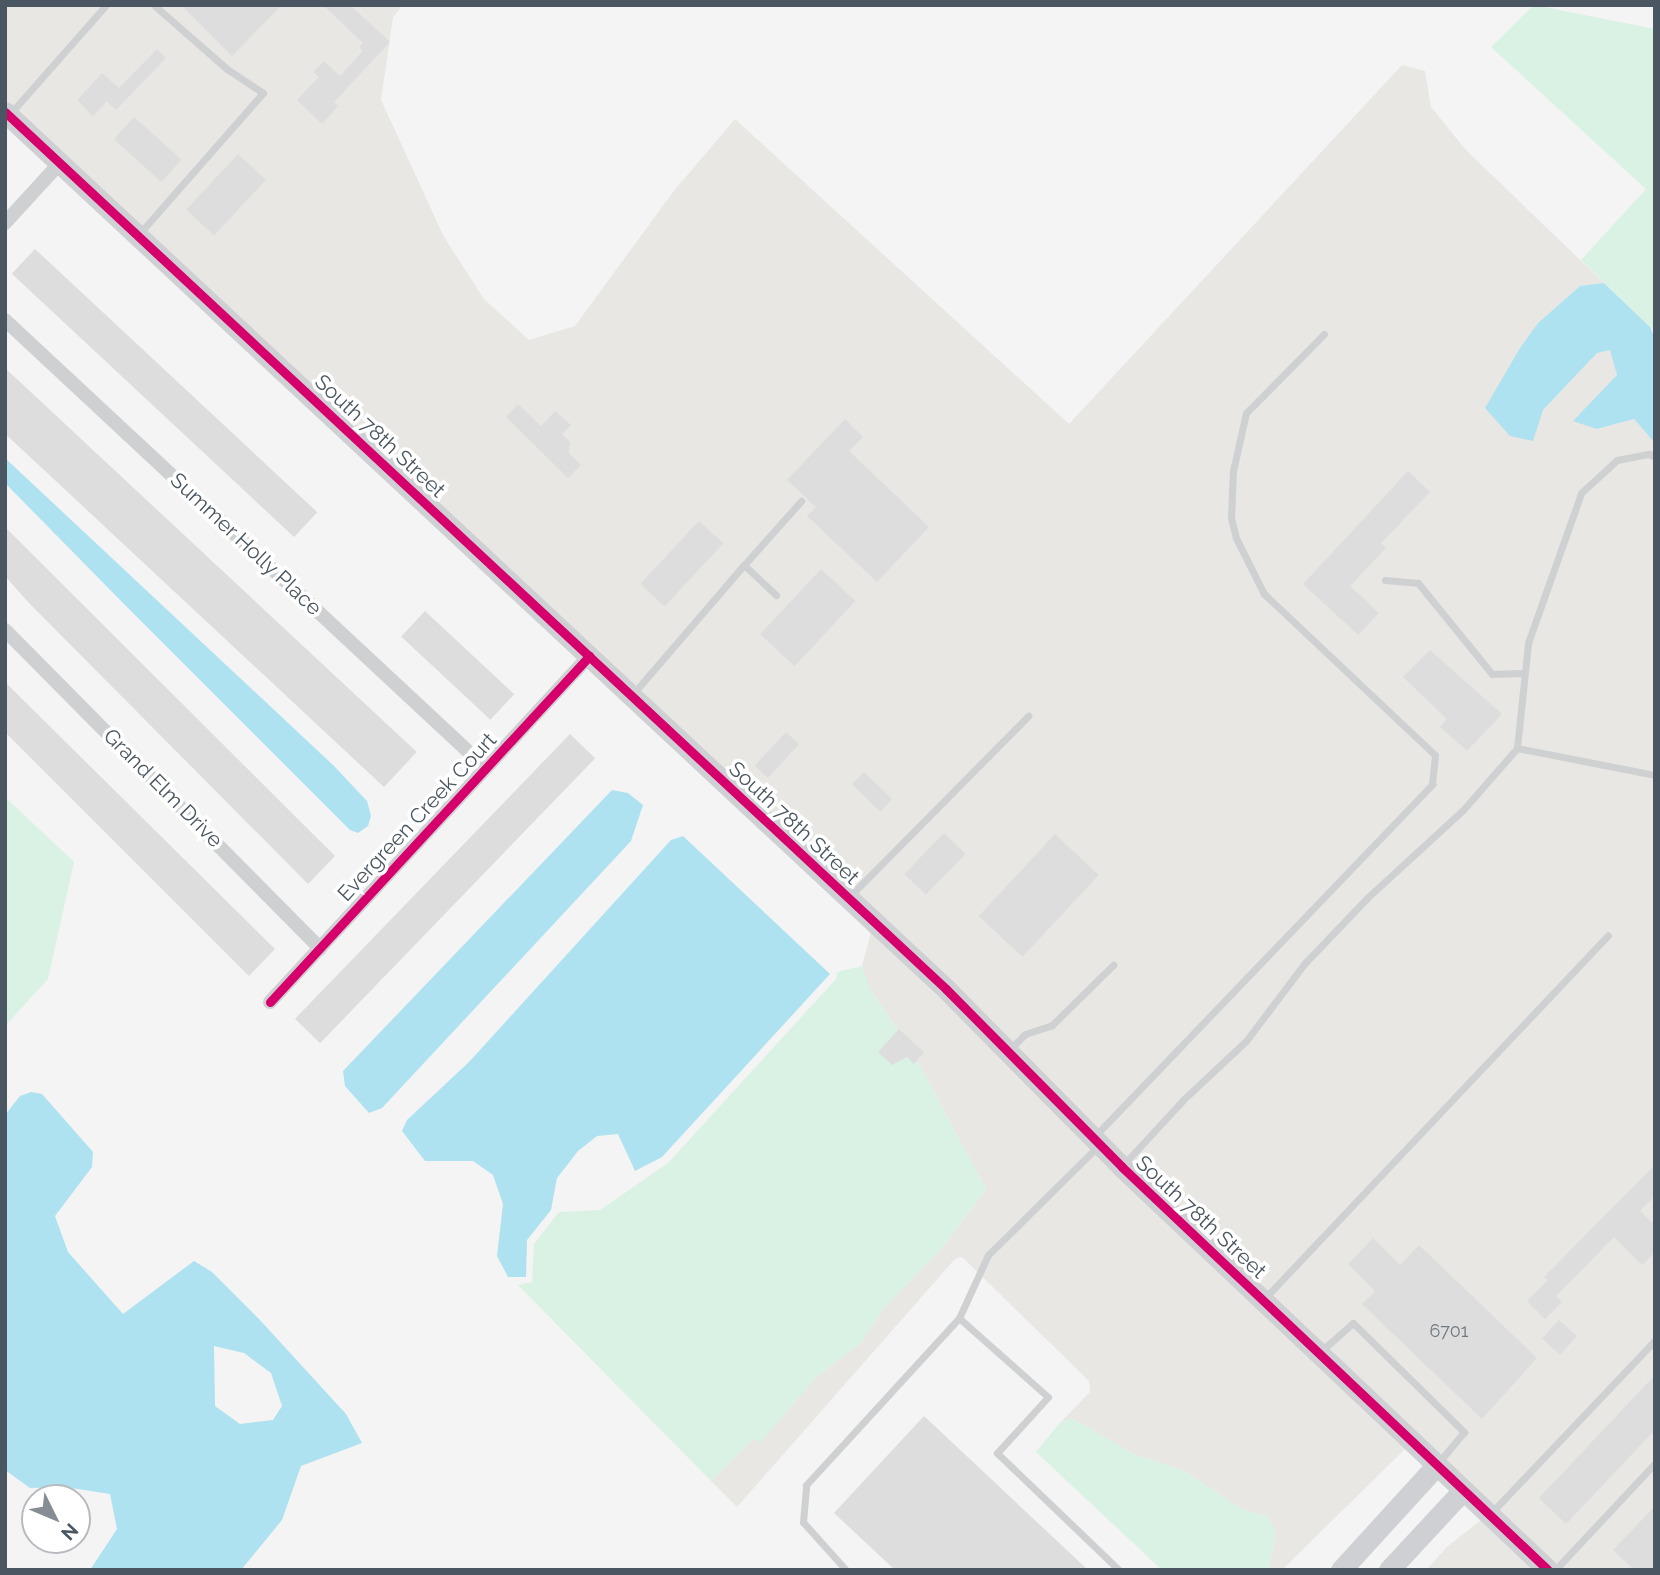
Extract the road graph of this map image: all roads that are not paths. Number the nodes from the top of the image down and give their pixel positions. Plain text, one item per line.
1 (106, 5) edge
2 (154, 5) edge
3 (7, 113) edge
4 (60, 163) junction
5 (5, 223) edge
6 (138, 235) junction
7 (5, 320) edge
8 (1324, 334) dead end
9 (1655, 457) edge
10 (801, 501) dead end
11 (744, 565) junction
12 (1385, 580) dead end
13 (776, 595) dead end
14 (5, 630) edge
15 (589, 656) junction
16 (1522, 673) junction
17 (632, 695) junction
18 (1028, 716) dead end
19 (1517, 748) junction
20 (486, 768) junction
21 (1655, 775) edge
22 (848, 897) junction
23 (1608, 935) dead end
24 (320, 948) junction
25 (1113, 965) dead end
26 (270, 1002) dead end
27 (1007, 1052) junction
28 (1096, 1141) junction
29 (1122, 1167) junction
30 (1263, 1300) junction
31 (959, 1318) junction
32 (1655, 1340) edge
33 (1318, 1353) junction
34 (1655, 1463) edge
35 (1437, 1465) junction
36 (1463, 1490) junction
37 (1490, 1515) junction
38 (846, 1570) edge
39 (1119, 1570) edge
40 (1340, 1570) edge
41 (1389, 1570) edge
42 (1548, 1570) edge
43 (1555, 1570) edge

1 - 3 lane
2 - 6 lane
3 - 4 street, South 78th Street
4 - 5 street
4 - 6 street, South 78th Street
6 - 15 street, South 78th Street
7 - 20 street, Summer Holly Place
8 - 28 lane
9 - 16 lane
10 - 11 lane
11 - 13 lane
11 - 17 lane
12 - 16 lane
14 - 24 street, Grand Elm Drive
15 - 17 street, South 78th Street
15 - 20 street, Evergreen Creek Court
16 - 19 lane
17 - 22 street, South 78th Street
18 - 22 lane
19 - 21 lane
19 - 29 lane
20 - 24 street, Evergreen Creek Court
22 - 27 street, South 78th Street
23 - 30 lane
24 - 26 street, Evergreen Creek Court
25 - 27 lane
27 - 28 street, South 78th Street
28 - 29 street, South 78th Street
28 - 31 lane
29 - 30 street, South 78th Street
30 - 33 street, South 78th Street
31 - 38 lane
31 - 39 lane
32 - 37 lane
33 - 35 street, South 78th Street
33 - 35 lane
34 - 43 lane
35 - 36 street, South 78th Street
35 - 40 street
36 - 37 street, South 78th Street
36 - 41 street
37 - 42 street, South 78th Street

